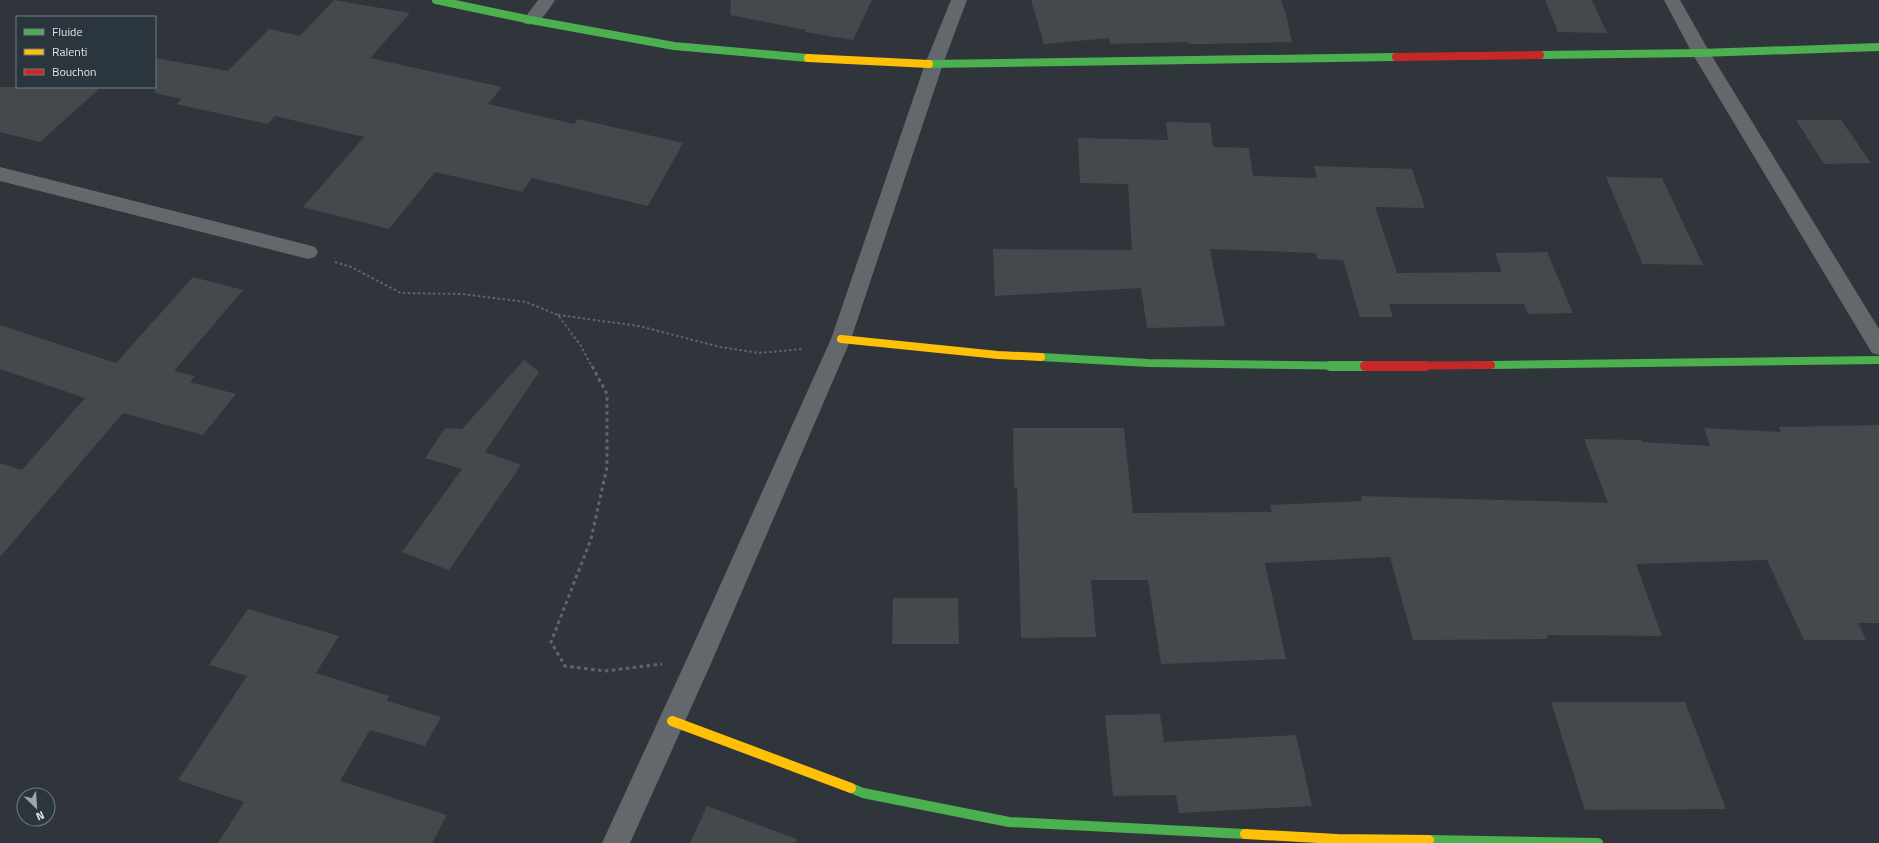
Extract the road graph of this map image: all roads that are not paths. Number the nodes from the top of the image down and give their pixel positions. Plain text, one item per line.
1 (436, 0) edge
2 (547, 0) edge
3 (959, 0) edge
4 (1672, 0) edge
5 (531, 20) junction
6 (1879, 47) edge
7 (1701, 53) junction
8 (934, 64) junction
9 (0, 174) edge
10 (308, 252) road end
11 (841, 339) junction
12 (1879, 347) edge
13 (1879, 360) edge
14 (672, 722) junction
15 (616, 843) edge
16 (1598, 843) edge

1 - 5 street
2 - 5 street
3 - 8 street
4 - 7 street
5 - 8 street
6 - 7 street
7 - 8 street
7 - 12 street
8 - 11 street
9 - 10 street
11 - 13 street
11 - 14 street
14 - 15 street
14 - 16 street

